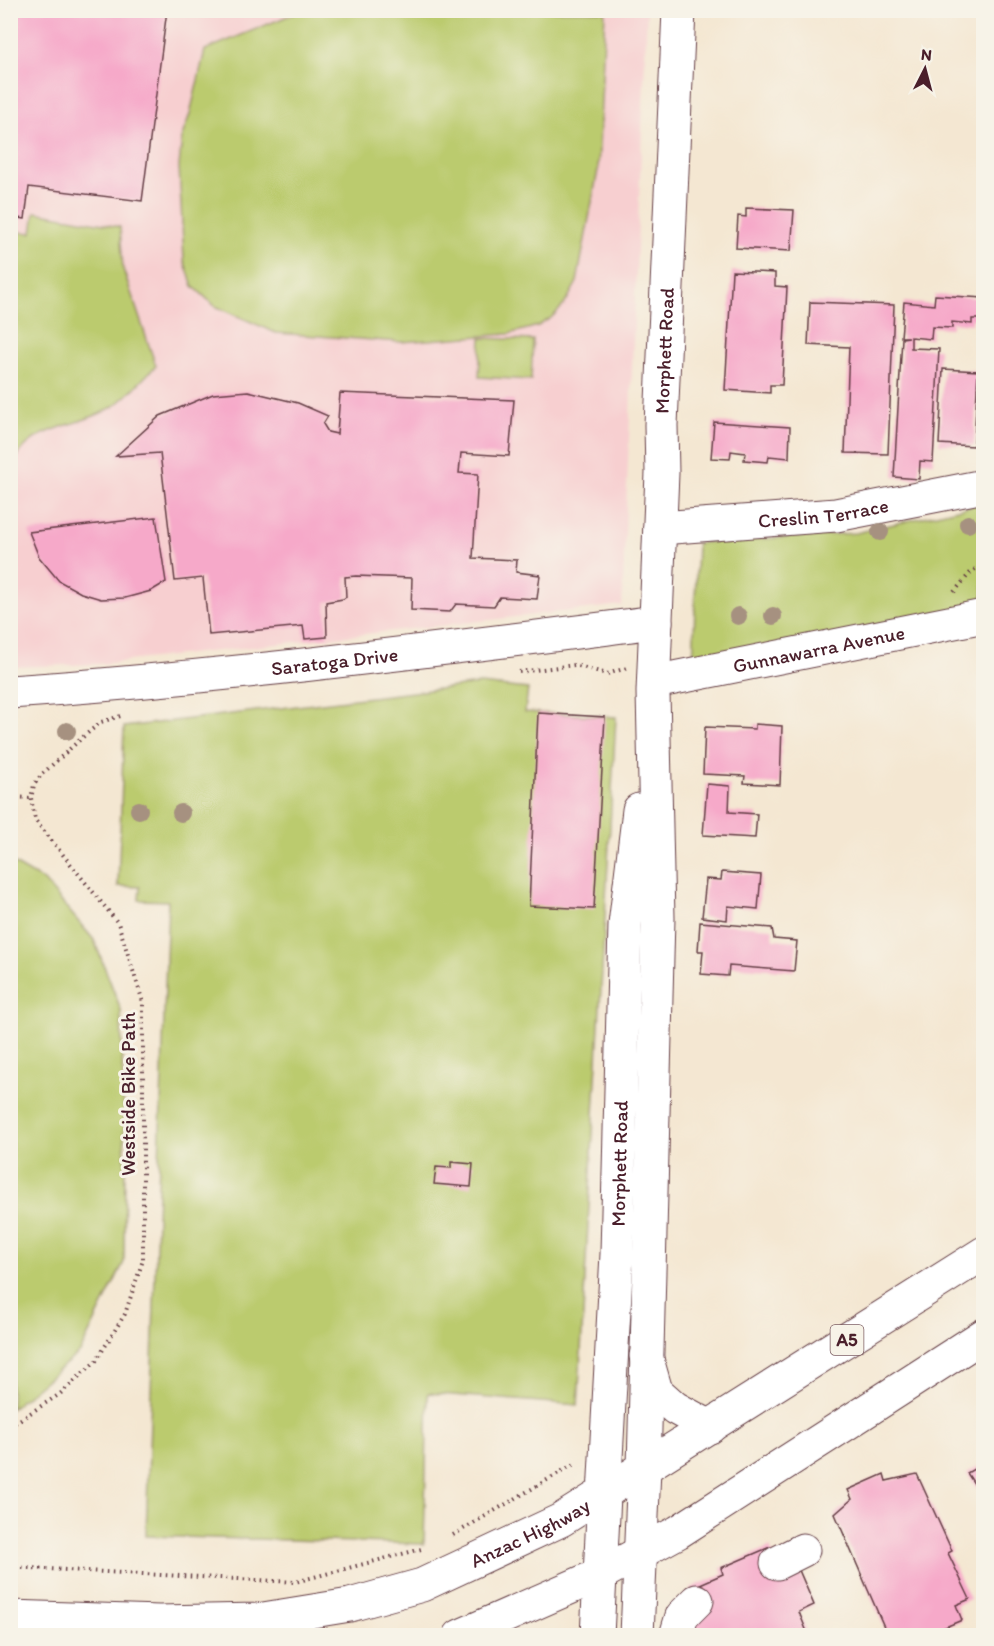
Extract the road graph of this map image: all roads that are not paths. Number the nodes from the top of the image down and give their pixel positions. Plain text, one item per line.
1 (679, 10) edge
2 (984, 486) edge
3 (660, 528) junction
4 (984, 616) edge
5 (656, 622) junction
6 (653, 687) junction
7 (10, 692) edge
8 (984, 1253) edge
9 (984, 1335) edge
10 (646, 1356) junction
11 (710, 1427) junction
12 (644, 1468) junction
13 (604, 1495) junction
14 (642, 1551) junction
15 (600, 1575) junction
16 (697, 1601) dead end
17 (10, 1617) edge
18 (52, 1627) edge
19 (478, 1634) edge
20 (597, 1635) edge
21 (637, 1635) edge
22 (676, 1635) edge

1 - 3 main road, Morphett Road
2 - 3 main road, Creslin Terrace
3 - 5 main road, Morphett Road
4 - 6 main road, Gunnawarra Avenue
5 - 6 main road, Morphett Road
5 - 7 main road, Saratoga Drive
6 - 10 main road, Morphett Road
6 - 13 main road, Morphett Road
8 - 11 main road, Anzac Highway / A5
9 - 14 main road
10 - 11 main road
10 - 12 main road, Morphett Road
11 - 12 main road, Anzac Highway / A5
12 - 13 main road, Anzac Highway / A5
12 - 14 main road, Morphett Road
13 - 15 main road, Morphett Road
13 - 18 main road, Anzac Highway / A5
14 - 15 main road
14 - 21 main road, Morphett Road
15 - 19 main road
15 - 20 main road, Morphett Road
16 - 22 main road
17 - 18 main road, Anzac Highway / A5

